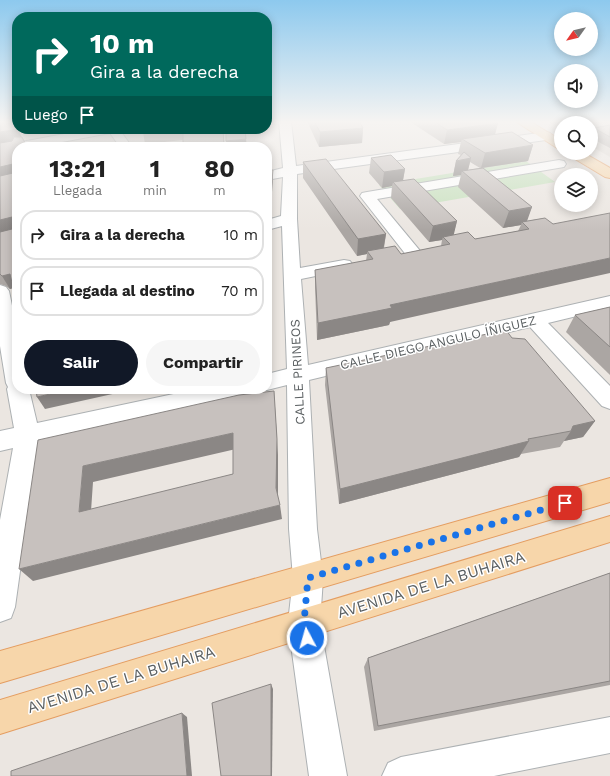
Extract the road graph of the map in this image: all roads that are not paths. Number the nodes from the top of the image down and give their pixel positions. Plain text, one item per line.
1 (289, 157) edge
2 (391, 157) edge
3 (586, 160) edge
4 (559, 164) dead end
5 (290, 171) junction
6 (610, 174) edge
7 (272, 175) edge
8 (289, 218) junction
9 (272, 223) edge
10 (413, 252) edge
11 (362, 262) edge
12 (292, 275) junction
13 (5, 296) edge
14 (610, 302) edge
15 (532, 319) junction
16 (12, 347) edge
17 (298, 376) junction
18 (272, 381) edge
19 (19, 394) edge
20 (213, 394) edge
21 (610, 400) edge
22 (26, 434) junction
23 (0, 441) edge
24 (610, 490) edge
25 (610, 529) edge
26 (308, 578) junction
27 (0, 607) edge
28 (304, 622) junction
29 (0, 667) edge
30 (0, 716) edge
31 (610, 735) edge
32 (328, 776) edge
33 (401, 776) edge

1 - 5 street, CALLE PIRINEOS
2 - 5 street
3 - 6 main road
4 - 10 street
5 - 7 street
5 - 8 street, CALLE PIRINEOS
8 - 9 street
8 - 12 street, CALLE PIRINEOS
11 - 12 street
12 - 17 street, CALLE PIRINEOS
13 - 16 street
14 - 15 street, CALLE DIEGO ANGULO ÍÑIGUEZ
15 - 17 street, CALLE DIEGO ANGULO ÍÑIGUEZ
15 - 21 street
17 - 18 street, CALLE DIEGO ANGULO ÍÑIGUEZ
17 - 26 street, CALLE PIRINEOS
19 - 22 street
20 - 22 street
22 - 23 street
22 - 27 street
24 - 26 main road
25 - 28 main road, AVENIDA DE LA BUHAIRA
26 - 28 street, CALLE PIRINEOS
26 - 29 main road
28 - 30 main road, AVENIDA DE LA BUHAIRA
28 - 32 street, CALLE PIRINEOS
31 - 33 street

